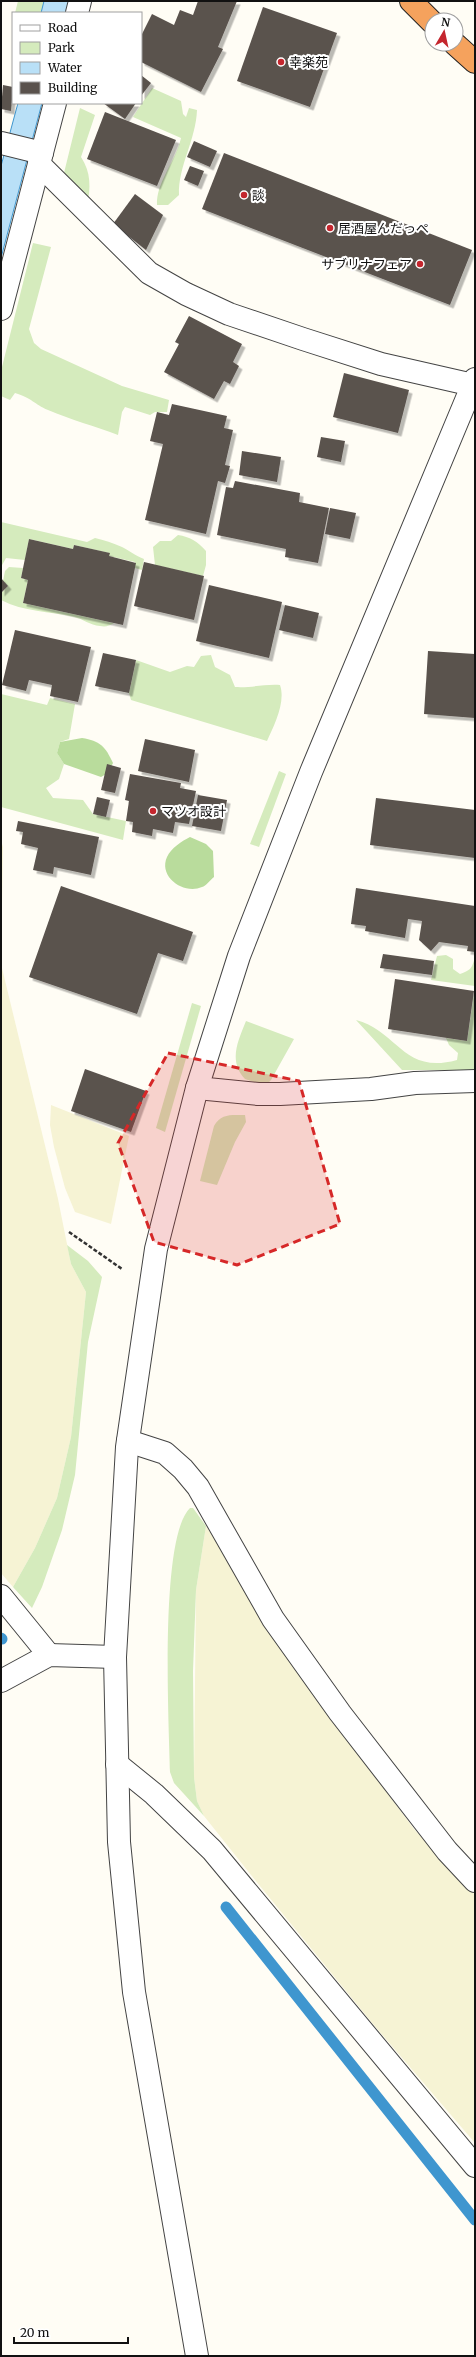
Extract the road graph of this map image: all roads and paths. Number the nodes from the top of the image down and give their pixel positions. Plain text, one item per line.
1 (80, 1) edge
2 (411, 1) edge
3 (77, 12) edge
4 (424, 14) edge
5 (464, 52) edge
6 (475, 62) edge
7 (55, 104) edge
8 (1, 143) edge
9 (41, 159) junction
10 (1, 309) edge
11 (474, 382) edge
12 (475, 1081) edge
13 (197, 1088) junction
14 (69, 1232) dead end
15 (104, 1257) dead end
16 (128, 1441) junction
17 (1, 1596) edge
18 (50, 1655) junction
19 (115, 1658) junction
20 (1, 1681) edge
21 (117, 1764) junction
22 (471, 1868) edge
23 (475, 2166) edge
24 (197, 2356) edge

1 - 3 street
2 - 4 highway
5 - 6 highway
7 - 9 street
8 - 9 street
9 - 10 street
9 - 11 street
11 - 13 street
12 - 13 street
13 - 16 street
14 - 15 path
16 - 19 street
16 - 22 street
17 - 18 street
18 - 19 street
18 - 20 street
19 - 21 street
21 - 23 street
21 - 24 street

